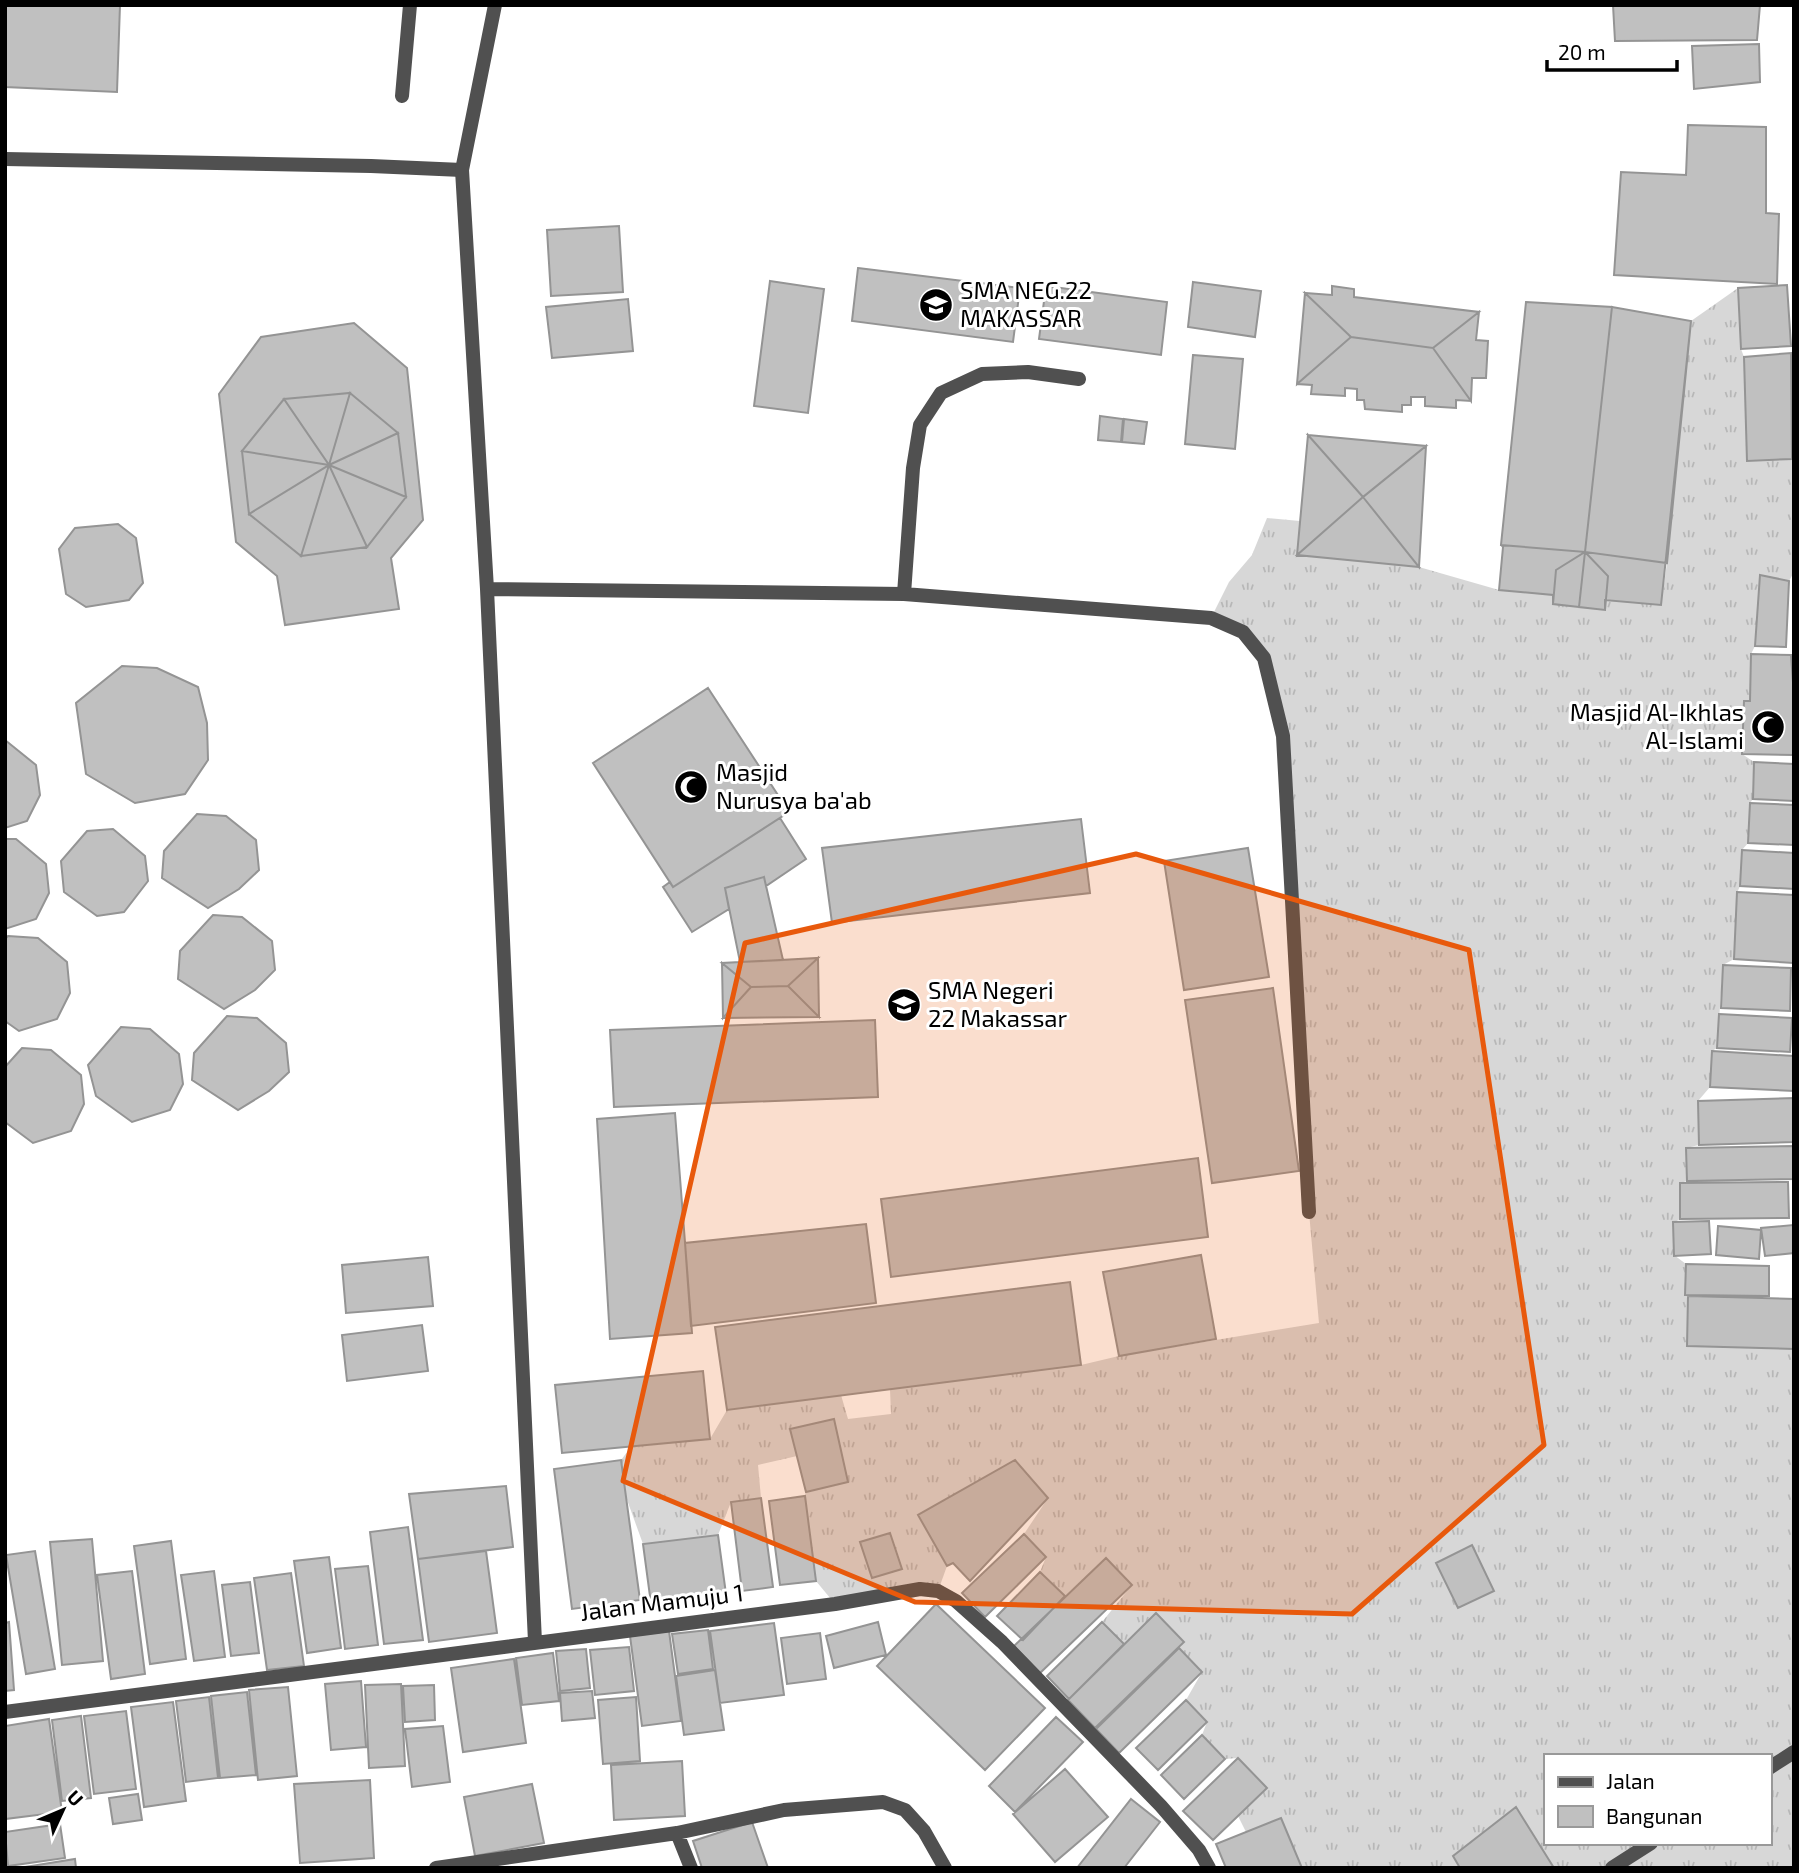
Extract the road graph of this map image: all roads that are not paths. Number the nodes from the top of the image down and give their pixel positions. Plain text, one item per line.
1 (410, 5) edge
2 (495, 5) edge
3 (402, 96) dead end
4 (5, 159) edge
5 (462, 170) junction
6 (1079, 379) dead end
7 (487, 589) junction
8 (904, 594) junction
9 (1309, 1212) dead end
10 (535, 1642) junction
11 (5, 1712) edge
12 (1794, 1752) edge
13 (1771, 1767) edge
14 (677, 1833) junction
15 (1647, 1845) edge
16 (436, 1868) edge
17 (691, 1868) edge
18 (944, 1868) edge
19 (1209, 1868) edge
20 (1612, 1868) edge

1 - 3 street
2 - 5 street
4 - 5 street
5 - 7 street
6 - 8 street
7 - 8 street
7 - 10 street
8 - 9 street
10 - 11 street, Jalan Mamuju 1
10 - 19 street, Jalan Mamuju 1
12 - 13 street
14 - 16 street
14 - 17 street
14 - 18 street
15 - 20 street

